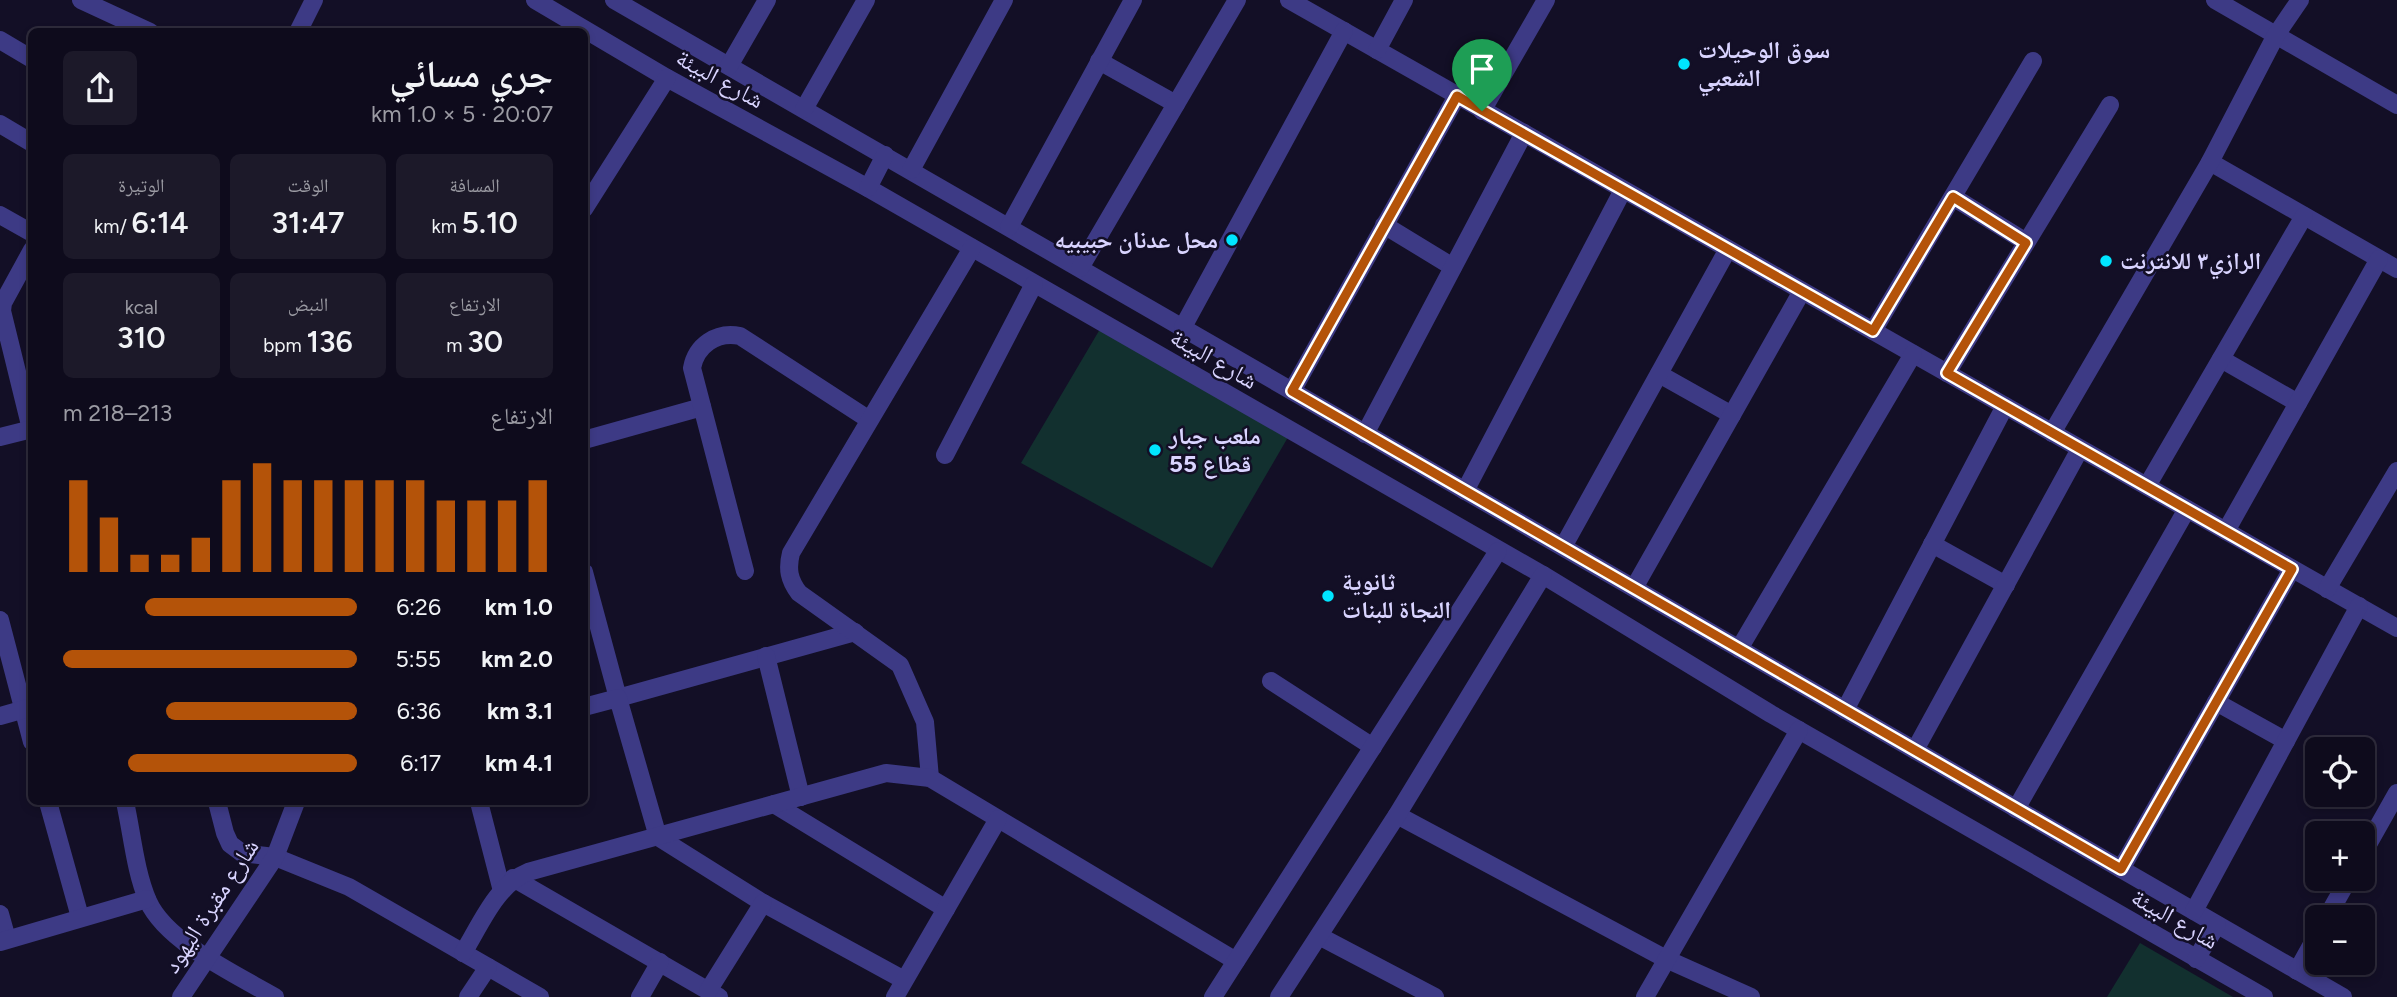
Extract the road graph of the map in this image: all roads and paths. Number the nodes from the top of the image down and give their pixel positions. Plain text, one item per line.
1 (81, 0) edge
2 (314, 0) edge
3 (536, 0) edge
4 (767, 0) edge
5 (866, 0) edge
6 (1004, 0) edge
7 (1133, 0) edge
8 (1237, 0) edge
9 (1289, 0) edge
10 (1404, 0) edge
11 (1546, 0) edge
12 (2215, 0) edge
13 (2300, 0) edge
14 (625, 3) edge
15 (1310, 5) edge
16 (141, 28) edge
17 (300, 28) edge
18 (583, 28) edge
19 (588, 31) edge
20 (1344, 31) junction
21 (2276, 35) junction
22 (0, 40) edge
23 (1377, 50) junction
24 (28, 57) edge
25 (1099, 61) junction
26 (2033, 61) dead end
27 (729, 66) junction
28 (667, 78) junction
29 (1457, 96) junction
30 (1176, 104) junction
31 (2109, 105) dead end
32 (2397, 106) edge
33 (804, 109) junction
34 (1482, 111) junction
35 (0, 124) edge
36 (1524, 133) junction
37 (28, 141) edge
38 (885, 155) junction
39 (2210, 162) junction
40 (911, 170) junction
41 (868, 188) junction
42 (1623, 190) junction
43 (1953, 197) junction
44 (588, 203) edge
45 (0, 215) edge
46 (2304, 216) junction
47 (1384, 225) junction
48 (1009, 227) junction
49 (28, 231) edge
50 (2026, 243) junction
51 (972, 248) junction
52 (1728, 249) junction
53 (28, 257) edge
54 (2379, 259) junction
55 (1453, 267) junction
56 (1080, 268) junction
57 (2397, 269) edge
58 (1034, 284) junction
59 (1802, 291) junction
60 (1, 302) edge
61 (1183, 327) junction
62 (1873, 331) junction
63 (1913, 354) junction
64 (2221, 359) junction
65 (8, 366) edge
66 (1947, 373) junction
67 (1658, 374) junction
68 (1292, 391) junction
69 (2298, 403) junction
70 (2005, 406) junction
71 (702, 407) junction
72 (1732, 415) junction
73 (868, 419) junction
74 (28, 422) edge
75 (28, 431) edge
76 (1365, 433) junction
77 (2052, 433) junction
78 (0, 437) edge
79 (588, 439) edge
80 (2080, 449) junction
81 (945, 456) dead end
82 (2397, 471) edge
83 (2147, 486) junction
84 (1465, 491) junction
85 (2187, 509) junction
86 (2226, 531) junction
87 (1932, 544) junction
88 (1563, 547) junction
89 (1498, 551) junction
90 (2292, 569) junction
91 (745, 571) dead end
92 (1543, 575) junction
93 (2006, 585) junction
94 (588, 587) edge
95 (1634, 588) junction
96 (2327, 589) junction
97 (2359, 606) junction
98 (0, 620) edge
99 (2397, 628) edge
100 (855, 632) junction
101 (1739, 649) junction
102 (766, 656) junction
103 (1271, 681) dead end
104 (618, 698) junction
105 (2216, 702) junction
106 (588, 706) edge
107 (27, 708) edge
108 (1845, 710) junction
109 (0, 716) edge
110 (1798, 730) junction
111 (2286, 741) junction
112 (1373, 747) junction
113 (1916, 750) junction
114 (930, 778) junction
115 (2397, 793) edge
116 (801, 797) junction
117 (774, 804) junction
118 (49, 805) edge
119 (126, 805) edge
120 (218, 805) edge
121 (295, 805) edge
122 (480, 805) edge
123 (2016, 809) junction
124 (1397, 815) junction
125 (999, 819) junction
126 (2375, 832) edge
127 (658, 837) junction
128 (275, 858) junction
129 (2121, 869) junction
130 (507, 884) junction
131 (147, 899) junction
132 (763, 902) junction
133 (946, 909) junction
134 (2194, 911) junction
135 (0, 914) edge
136 (80, 917) junction
137 (2217, 925) junction
138 (1319, 936) junction
139 (4, 941) edge
140 (463, 953) junction
141 (2305, 957) edge
142 (208, 958) junction
143 (1666, 959) junction
144 (2196, 959) junction
145 (1236, 961) junction
146 (660, 962) junction
147 (488, 967) junction
148 (2297, 971) junction
149 (904, 980) junction
150 (713, 994) edge
151 (181, 997) edge
152 (275, 997) edge
153 (468, 997) edge
154 (540, 997) edge
155 (640, 997) edge
156 (895, 997) edge
157 (1213, 997) edge
158 (1279, 997) edge
159 (1435, 997) edge
160 (1645, 997) edge
161 (1751, 997) edge
162 (2264, 997) edge
163 (2343, 997) edge

1 - 16 street
2 - 17 street
3 - 18 street, شارع البيئة
4 - 27 street
5 - 33 street
6 - 40 street
7 - 25 street
8 - 30 street
9 - 15 street
10 - 23 street
11 - 34 street
12 - 21 street
13 - 21 street
14 - 27 street, شارع البيئة
15 - 20 street
19 - 28 street, شارع البيئة
20 - 23 street
20 - 61 street
21 - 32 street
21 - 39 street
22 - 24 street
23 - 29 street
25 - 30 street
25 - 48 street
26 - 43 street
27 - 33 street, شارع البيئة
28 - 41 street, شارع البيئة
28 - 44 street
29 - 34 street
29 - 47 street
30 - 56 street
31 - 50 street
33 - 38 street, شارع البيئة
34 - 36 street
35 - 37 street
36 - 42 street
36 - 55 street
38 - 40 street, شارع البيئة
38 - 41 street
39 - 46 street
39 - 77 street
40 - 48 street, شارع البيئة
41 - 51 street, شارع البيئة
42 - 52 street
42 - 84 street
43 - 50 street
43 - 62 street
45 - 49 street
46 - 54 street
46 - 64 street
47 - 55 street
47 - 68 street
48 - 56 street, شارع البيئة
50 - 66 street
51 - 58 street, شارع البيئة
51 - 73 street
52 - 59 street
52 - 67 street
53 - 60 street
54 - 57 street
54 - 69 street
55 - 76 street
56 - 61 street, شارع البيئة
58 - 81 street
58 - 89 street, شارع البيئة
59 - 62 street
59 - 72 street
60 - 65 street
61 - 68 street, شارع البيئة
62 - 63 street
63 - 66 street
63 - 101 street
64 - 69 street
64 - 83 street
65 - 74 street
66 - 70 street
67 - 72 street
67 - 88 street
68 - 76 street, شارع البيئة
69 - 86 street
70 - 77 street
70 - 87 street
71 - 73 street
71 - 79 street
71 - 91 street
72 - 95 street
73 - 100 street
75 - 78 street
76 - 84 street, شارع البيئة
77 - 80 street
80 - 83 street
80 - 93 street
82 - 96 street
83 - 85 street
84 - 88 street, شارع البيئة
85 - 86 street
85 - 123 street
86 - 90 street
87 - 93 street
87 - 108 street
88 - 95 street, شارع البيئة
89 - 92 street, شارع البيئة
89 - 112 street
90 - 96 street
90 - 105 street
92 - 110 street, شارع البيئة
92 - 124 street
93 - 113 street
94 - 104 street
95 - 101 street, شارع البيئة
96 - 97 street
97 - 99 street
97 - 111 street
98 - 107 street
100 - 102 street
100 - 114 street
101 - 108 street, شارع البيئة
102 - 104 street
102 - 116 street
103 - 112 street
104 - 106 street
104 - 127 street
105 - 111 street
105 - 129 street
107 - 109 street
108 - 113 street, شارع البيئة
110 - 143 street
110 - 144 street, شارع البيئة
111 - 134 street
112 - 145 street
113 - 123 street, شارع البيئة
114 - 116 street
114 - 125 street
115 - 126 street
116 - 117 street
117 - 127 street
117 - 133 street
118 - 136 street
119 - 131 street
120 - 128 street
121 - 128 street, شارع مقبرة اليهود
122 - 130 street
123 - 129 street, شارع البيئة
124 - 138 street
124 - 143 street
125 - 133 street
125 - 145 street
127 - 130 street
127 - 132 street
128 - 140 street
128 - 142 street, شارع مقبرة اليهود
129 - 134 street, شارع البيئة
130 - 140 street
130 - 146 street
131 - 136 street
131 - 142 street
132 - 149 street
132 - 150 street
133 - 149 street
134 - 137 street, شارع البيئة
135 - 139 street
136 - 139 street
137 - 144 street
137 - 148 street, شارع البيئة
138 - 158 street
138 - 159 street
140 - 147 street
141 - 148 street
142 - 151 street, شارع مقبرة اليهود
142 - 152 street
143 - 160 street
143 - 161 street
144 - 162 street, شارع البيئة
145 - 157 street
146 - 150 street
146 - 155 street
147 - 153 street
147 - 154 street
148 - 163 street, شارع البيئة
149 - 156 street

